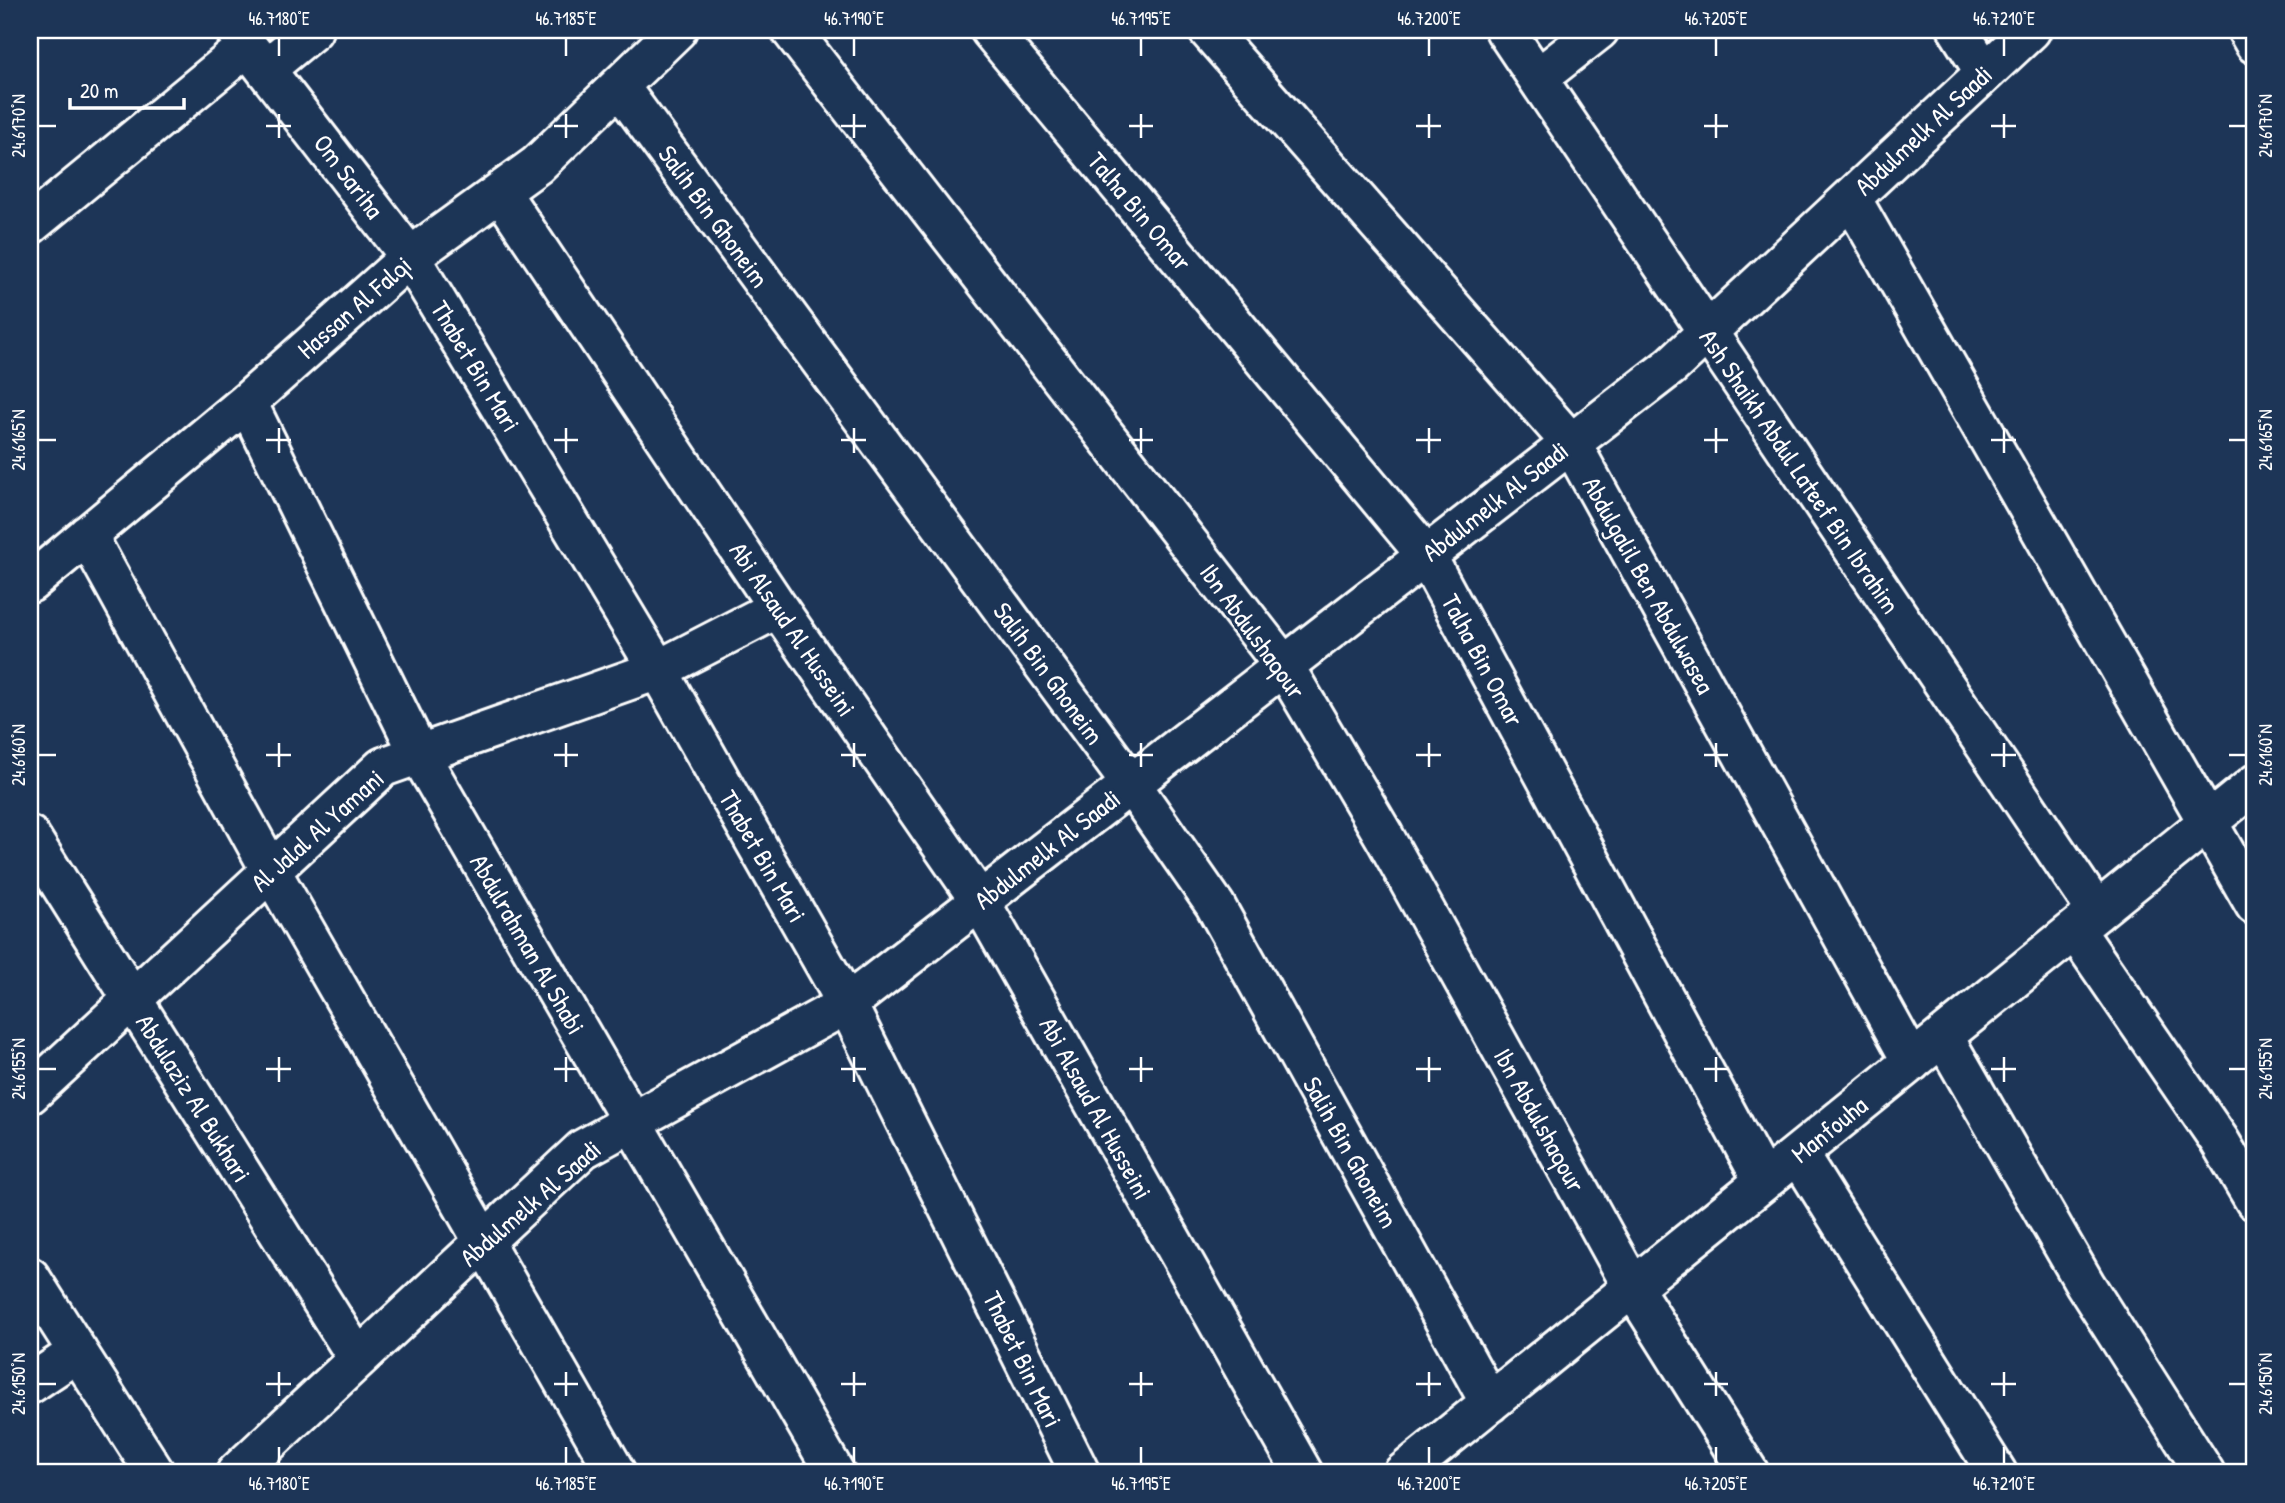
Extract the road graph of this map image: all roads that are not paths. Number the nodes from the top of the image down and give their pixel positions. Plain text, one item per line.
1 (313, 30) edge
2 (677, 30) edge
3 (791, 30) edge
4 (990, 30) edge
5 (1208, 30) edge
6 (1505, 30) edge
7 (1599, 30) edge
8 (1958, 30) edge
9 (2031, 30) edge
10 (2247, 30) edge
11 (2255, 44) edge
12 (250, 48) edge
13 (1985, 73) junction
14 (1538, 78) junction
15 (618, 86) junction
16 (501, 193) junction
17 (1851, 198) junction
18 (30, 225) edge
19 (410, 257) junction
20 (1707, 332) junction
21 (247, 401) junction
22 (1571, 443) junction
23 (87, 535) junction
24 (1426, 555) junction
25 (30, 583) edge
26 (778, 608) junction
27 (1284, 666) junction
28 (658, 670) junction
29 (419, 754) junction
30 (1131, 784) junction
31 (2255, 784) edge
32 (2207, 824) junction
33 (30, 836) edge
34 (271, 871) junction
35 (980, 901) junction
36 (2255, 905) edge
37 (2086, 921) junction
38 (132, 999) junction
39 (847, 1004) junction
40 (1943, 1036) junction
41 (1912, 1062) junction
42 (30, 1094) edge
43 (630, 1124) junction
44 (1798, 1154) junction
45 (1763, 1181) junction
46 (2255, 1201) edge
47 (483, 1242) junction
48 (30, 1277) edge
49 (1633, 1288) junction
50 (78, 1352) junction
51 (358, 1359) junction
52 (30, 1384) edge
53 (1490, 1403) junction
54 (155, 1473) edge
55 (236, 1473) edge
56 (616, 1473) edge
57 (835, 1473) edge
58 (1080, 1473) edge
59 (1303, 1473) edge
60 (1402, 1473) edge
61 (1748, 1473) edge
62 (1997, 1473) edge
63 (2205, 1473) edge

1 - 12 street
2 - 15 street, Hassan Al Falqi
3 - 27 street, Ibn Abdulshaqour
4 - 24 street, Talha Bin Omar
5 - 22 street, Abdulgalil Ben Abdulwasea
6 - 14 street, Ash Shaikh Abdul Lateef Bin Ibrahim
7 - 14 street
8 - 13 street
9 - 13 street, Abdulmelk Al Saadi
10 - 11 street
12 - 18 street
12 - 19 street, Om Sariha
13 - 17 street, Abdulmelk Al Saadi
14 - 20 street, Ash Shaikh Abdul Lateef Bin Ibrahim
15 - 16 street, Hassan Al Falqi
15 - 30 street, Salih Bin Ghoneim
16 - 19 street, Hassan Al Falqi
16 - 26 street, Abi Alsaud Al Husseini
17 - 20 street, Abdulmelk Al Saadi
17 - 32 street
19 - 21 street, Hassan Al Falqi
19 - 28 street, Thabet Bin Mari
20 - 22 street, Abdulmelk Al Saadi
20 - 37 street, Ash Shaikh Abdul Lateef Bin Ibrahim
21 - 23 street, Hassan Al Falqi
21 - 29 street, Abdulrahman Al Shabi
22 - 24 street, Abdulmelk Al Saadi
22 - 41 street, Abdulgalil Ben Abdulwasea
23 - 25 street, Hassan Al Falqi
23 - 34 street
24 - 27 street, Abdulmelk Al Saadi
24 - 45 street, Talha Bin Omar
26 - 28 street, Al Jalal Al Yamani
26 - 35 street, Abi Alsaud Al Husseini
27 - 30 street, Abdulmelk Al Saadi
27 - 49 street, Ibn Abdulshaqour
28 - 29 street, Al Jalal Al Yamani
28 - 39 street, Thabet Bin Mari
29 - 34 street, Al Jalal Al Yamani
29 - 43 street, Abdulrahman Al Shabi
30 - 35 street, Abdulmelk Al Saadi
30 - 53 street, Salih Bin Ghoneim
31 - 32 street, Manfouha
32 - 36 street
32 - 37 street, Manfouha
33 - 38 street, Abdulaziz Al Bukhari
34 - 38 street, Al Jalal Al Yamani
34 - 47 street
35 - 39 street, Abdulmelk Al Saadi
35 - 59 street, Abi Alsaud Al Husseini
37 - 40 street, Manfouha
37 - 46 street, Ash Shaikh Abdul Lateef Bin Ibrahim
38 - 42 street, Al Jalal Al Yamani
38 - 51 street, Abdulaziz Al Bukhari
39 - 43 street, Abdulmelk Al Saadi
39 - 58 street, Thabet Bin Mari
40 - 41 street, Manfouha
40 - 63 street
41 - 44 street, Manfouha
43 - 47 street, Abdulmelk Al Saadi
43 - 57 street, Abdulrahman Al Shabi
44 - 45 street, Manfouha
44 - 62 street
45 - 49 street, Manfouha
47 - 51 street, Abdulmelk Al Saadi
47 - 56 street
48 - 50 street
49 - 53 street, Manfouha
49 - 61 street, Ibn Abdulshaqour
50 - 52 street
50 - 54 street
51 - 55 street, Abdulmelk Al Saadi
53 - 60 street, Manfouha

